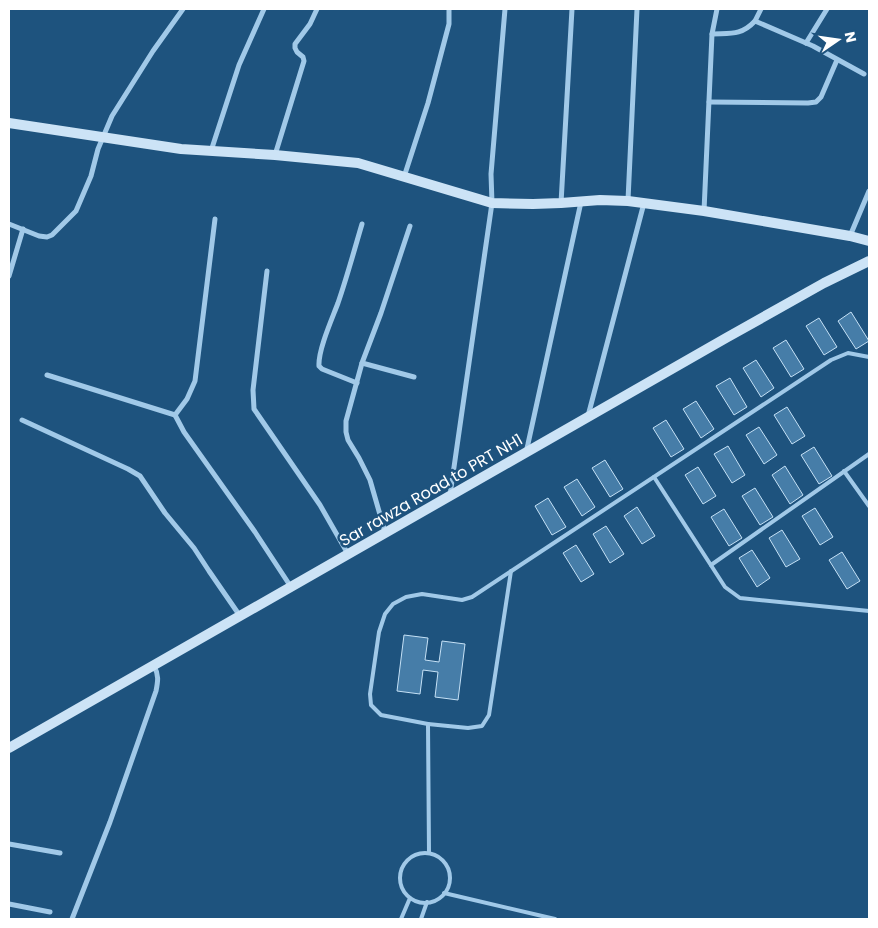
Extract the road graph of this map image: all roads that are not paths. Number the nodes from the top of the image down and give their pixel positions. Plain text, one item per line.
1 (183, 9) edge
2 (264, 9) edge
3 (317, 9) edge
4 (449, 9) edge
5 (505, 9) edge
6 (572, 9) edge
7 (638, 9) edge
8 (717, 9) edge
9 (761, 9) edge
10 (827, 9) edge
11 (755, 21) junction
12 (712, 34) junction
13 (806, 43) junction
14 (837, 60) junction
15 (864, 74) dead end
16 (709, 102) junction
17 (9, 123) edge
18 (103, 138) junction
19 (211, 151) junction
20 (275, 155) junction
21 (404, 177) junction
22 (869, 191) edge
23 (628, 201) junction
24 (581, 202) junction
25 (492, 203) junction
26 (561, 203) junction
27 (644, 203) junction
28 (704, 211) junction
29 (214, 218) dead end
30 (9, 224) edge
31 (362, 224) dead end
32 (410, 226) dead end
33 (22, 229) junction
34 (850, 236) junction
35 (869, 241) edge
36 (869, 261) edge
37 (267, 271) dead end
38 (9, 276) edge
39 (869, 357) edge
40 (362, 363) junction
41 (47, 376) dead end
42 (414, 377) dead end
43 (357, 383) junction
44 (175, 415) junction
45 (588, 417) junction
46 (22, 420) dead end
47 (526, 452) junction
48 (869, 454) edge
49 (844, 471) junction
50 (654, 476) junction
51 (450, 496) junction
52 (869, 506) edge
53 (385, 533) junction
54 (348, 554) junction
55 (711, 565) junction
56 (511, 571) junction
57 (291, 586) junction
58 (869, 611) edge
59 (240, 616) junction
60 (153, 665) junction
61 (428, 724) junction
62 (11, 745) edge
63 (9, 844) edge
64 (60, 853) dead end
65 (428, 854) junction
66 (444, 893) junction
67 (410, 898) junction
68 (427, 902) junction
69 (9, 904) edge
70 (50, 912) dead end
71 (72, 919) edge
72 (401, 919) edge
73 (421, 919) edge
74 (556, 919) edge

1 - 18 street
2 - 19 street
3 - 20 street
4 - 21 street
5 - 25 street
6 - 26 street
7 - 23 street
8 - 12 street
9 - 11 street
10 - 13 street
11 - 12 street
11 - 13 street
12 - 16 street
13 - 14 street
14 - 15 street
14 - 16 street
16 - 28 street
17 - 18 main road
18 - 19 main road
18 - 33 street
19 - 20 main road
20 - 21 main road
21 - 25 main road
22 - 34 street
23 - 24 main road
23 - 27 main road
24 - 26 main road
24 - 47 street
25 - 26 main road
25 - 51 street
27 - 28 main road
27 - 45 street
28 - 34 main road
29 - 44 street
30 - 33 street
31 - 43 street
32 - 40 street
33 - 38 street
34 - 35 main road
36 - 45 main road, Sar rawza Road to PRT NH1
37 - 54 street
39 - 50 lane
40 - 42 street
40 - 43 street
41 - 44 street
43 - 53 street
44 - 57 street
45 - 47 main road, Sar rawza Road to PRT NH1
46 - 59 street
47 - 51 main road, Sar rawza Road to PRT NH1
48 - 49 lane
49 - 52 lane
49 - 55 lane
50 - 55 lane
50 - 56 lane
51 - 53 main road, Sar rawza Road to PRT NH1
53 - 54 main road, Sar rawza Road to PRT NH1
54 - 57 main road, Sar rawza Road to PRT NH1
55 - 58 lane
56 - 61 lane
56 - 61 lane
57 - 59 main road, Sar rawza Road to PRT NH1
59 - 60 main road, Sar rawza Road to PRT NH1
60 - 62 main road, Sar rawza Road to PRT NH1
60 - 71 street
61 - 65 lane
63 - 64 street
65 - 66 lane
65 - 67 lane
66 - 68 lane
66 - 74 lane
67 - 68 lane
67 - 72 lane
68 - 73 lane
69 - 70 street

